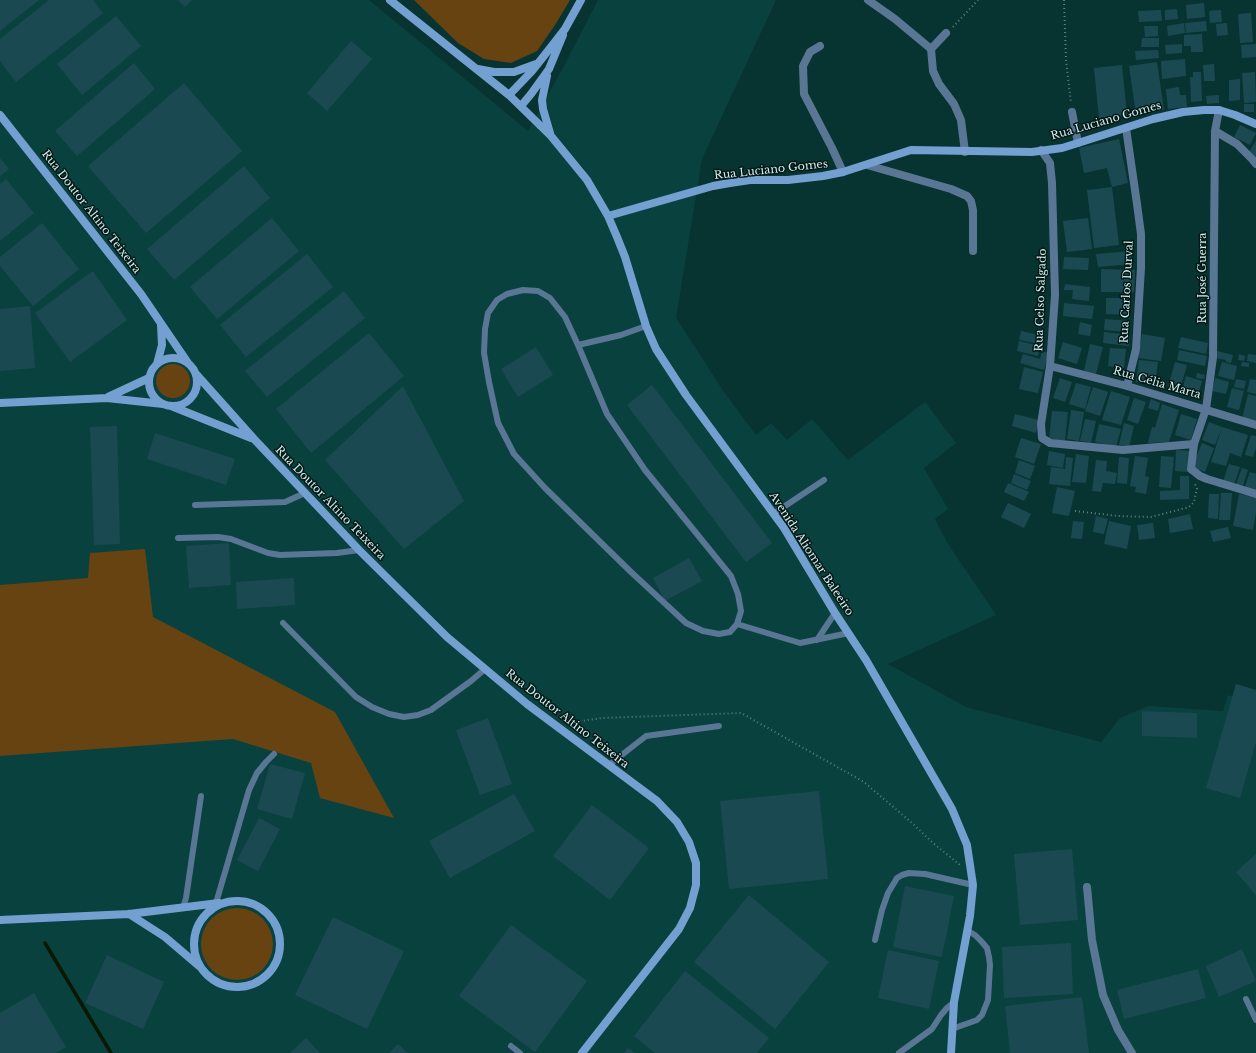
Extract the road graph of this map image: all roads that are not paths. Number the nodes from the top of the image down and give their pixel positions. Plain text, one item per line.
1 (390, 0) edge
2 (581, 0) edge
3 (868, 0) edge
4 (565, 29) junction
5 (946, 33) road end
6 (820, 46) dead end
7 (930, 49) junction
8 (537, 64) junction
9 (477, 68) junction
10 (549, 69) junction
11 (509, 95) junction
12 (520, 106) junction
13 (1219, 110) junction
14 (1072, 112) road end
15 (0, 115) edge
16 (1254, 122) edge
17 (1126, 128) junction
18 (1215, 131) junction
19 (551, 136) junction
20 (1078, 143) junction
21 (1041, 150) junction
22 (965, 152) junction
23 (1256, 164) edge
24 (867, 165) junction
25 (843, 172) junction
26 (608, 216) junction
27 (973, 251) dead end
28 (161, 325) junction
29 (646, 326) junction
30 (578, 345) junction
31 (188, 363) junction
32 (157, 364) junction
33 (1050, 366) junction
34 (196, 374) junction
35 (149, 378) junction
36 (1127, 386) junction
37 (107, 398) junction
38 (0, 403) edge
39 (166, 405) junction
40 (1206, 409) junction
41 (1256, 425) edge
42 (254, 439) junction
43 (1194, 444) junction
44 (824, 480) dead end
45 (305, 493) junction
46 (1256, 494) edge
47 (195, 505) dead end
48 (773, 514) junction
49 (178, 538) dead end
50 (359, 550) junction
51 (835, 613) junction
52 (283, 623) dead end
53 (737, 624) junction
54 (849, 633) junction
55 (817, 640) junction
56 (485, 669) junction
57 (719, 726) dead end
58 (274, 754) dead end
59 (609, 765) junction
60 (201, 796) dead end
61 (973, 884) junction
62 (1087, 887) dead end
63 (220, 903) junction
64 (183, 908) junction
65 (129, 914) junction
66 (0, 920) edge
67 (968, 931) junction
68 (875, 940) dead end
69 (201, 968) junction
70 (1246, 999) dead end
71 (954, 1002) junction
72 (1256, 1020) edge
73 (952, 1030) junction
74 (511, 1046) dead end
75 (520, 1053) edge
76 (582, 1053) edge
77 (899, 1053) edge
78 (951, 1053) edge
79 (1132, 1053) edge

1 - 9 street, Avenida Aliomar Baleeiro
2 - 4 street
3 - 7 street
4 - 8 street
4 - 10 street
5 - 7 street
6 - 25 street, Rua Luciano Gomes
7 - 22 street
8 - 9 street
8 - 11 street
9 - 11 street, Avenida Aliomar Baleeiro
10 - 12 street
10 - 19 street
11 - 12 street, Avenida Aliomar Baleeiro
12 - 19 street, Avenida Aliomar Baleeiro
13 - 16 street, Rua Luciano Gomes
13 - 17 street, Rua Luciano Gomes
13 - 18 street, Rua José Guerra
14 - 20 street
15 - 28 street, Rua Doutor Altino Teixeira
17 - 20 street, Rua Luciano Gomes
17 - 36 street, Rua Carlos Durval
18 - 23 street
18 - 40 street, Rua José Guerra
19 - 26 street, Avenida Aliomar Baleeiro
20 - 21 street, Rua Luciano Gomes
21 - 22 street, Rua Luciano Gomes
21 - 33 street, Rua Celso Salgado
22 - 24 street, Rua Luciano Gomes
24 - 25 street, Rua Luciano Gomes
24 - 27 street
25 - 26 street, Rua Luciano Gomes
26 - 29 street, Avenida Aliomar Baleeiro
28 - 31 street, Rua Doutor Altino Teixeira
28 - 32 street, Rua Doutor Altino Teixeira
29 - 30 lane
29 - 48 street, Avenida Aliomar Baleeiro
30 - 53 lane
30 - 53 lane
31 - 32 street
31 - 34 street
32 - 35 street
33 - 36 street, Rua Célia Marta
33 - 43 street, Rua Celso Salgado
34 - 39 street
34 - 42 street, Rua Doutor Altino Teixeira
35 - 37 street
35 - 39 street
36 - 40 street, Rua Célia Marta
37 - 38 street
37 - 39 street
39 - 42 street, Rua Doutor Altino Teixeira
40 - 41 street, Rua Célia Marta
40 - 43 street, Rua José Guerra
42 - 45 street, Rua Doutor Altino Teixeira
43 - 46 street, Rua José Guerra
44 - 48 lane
45 - 47 lane
45 - 50 street, Rua Doutor Altino Teixeira
48 - 51 street, Avenida Aliomar Baleeiro
49 - 50 lane
50 - 56 street, Rua Doutor Altino Teixeira
51 - 54 street, Avenida Aliomar Baleeiro
51 - 55 lane
52 - 56 lane
53 - 55 lane
54 - 55 lane
54 - 61 street, Avenida Aliomar Baleeiro
56 - 59 street, Rua Doutor Altino Teixeira
57 - 59 lane
58 - 63 lane
59 - 76 street, Rua Doutor Altino Teixeira
60 - 64 lane
61 - 67 street, Avenida Aliomar Baleeiro
61 - 68 lane
62 - 79 street
63 - 64 street
63 - 69 street
63 - 69 street
64 - 65 street
65 - 66 street
65 - 69 street
67 - 71 street, Avenida Aliomar Baleeiro
67 - 73 lane
70 - 72 lane
71 - 73 street, Avenida Aliomar Baleeiro
71 - 77 lane
73 - 78 street, Avenida Aliomar Baleeiro
74 - 75 lane

